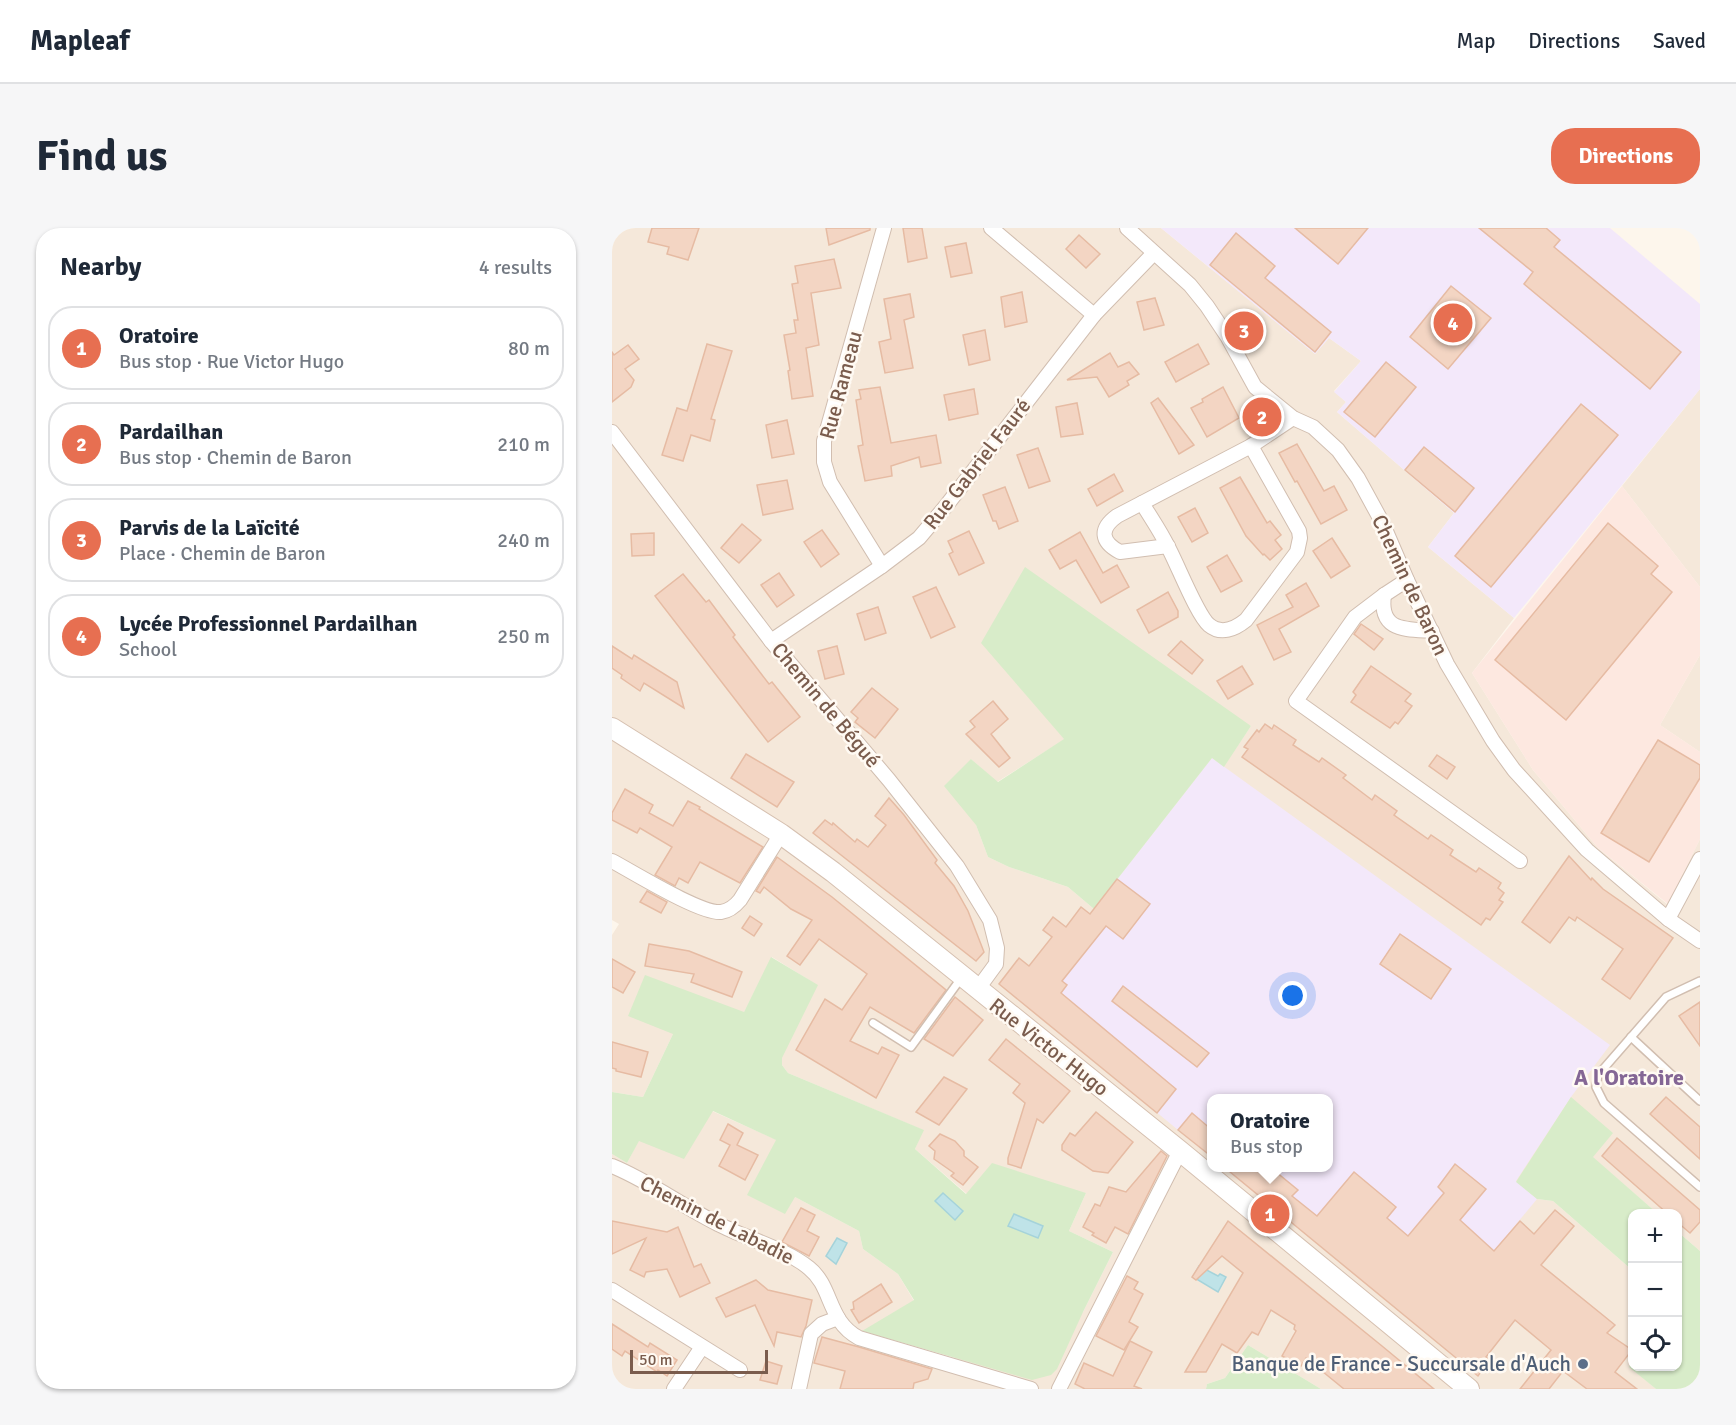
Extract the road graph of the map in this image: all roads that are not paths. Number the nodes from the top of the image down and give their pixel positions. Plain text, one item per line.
1 (884, 228) edge
2 (991, 228) edge
3 (1127, 228) edge
4 (1154, 253) junction
5 (1094, 315) junction
6 (1293, 418) junction
7 (612, 432) edge
8 (1251, 446) junction
9 (1143, 503) junction
10 (1168, 546) junction
11 (882, 566) junction
12 (1407, 580) junction
13 (1384, 595) junction
14 (1432, 631) junction
15 (771, 641) junction
16 (614, 733) edge
17 (781, 834) junction
18 (1700, 859) edge
19 (612, 861) edge
20 (1520, 861) dead end
21 (1668, 919) junction
22 (1700, 941) edge
23 (1700, 981) edge
24 (970, 983) junction
25 (873, 1023) dead end
26 (1631, 1037) junction
27 (1700, 1101) edge
28 (1180, 1150) junction
29 (612, 1166) edge
30 (1700, 1187) edge
31 (612, 1290) edge
32 (838, 1318) junction
33 (702, 1347) junction
34 (740, 1370) dead end
35 (674, 1389) edge
36 (799, 1389) edge
37 (1031, 1389) edge
38 (1059, 1389) edge
39 (1470, 1389) edge

1 - 11 street, Rue Rameau
2 - 5 street
3 - 4 street, Chemin de Baron
4 - 5 street, Rue Gabriel Fauré
4 - 6 street, Chemin de Baron
5 - 11 street, Rue Gabriel Fauré
6 - 8 street
6 - 12 street, Chemin de Baron
7 - 15 street, Chemin de Bégué
8 - 9 street
8 - 10 street
9 - 10 street
9 - 10 street
11 - 15 street, Rue Gabriel Fauré
12 - 13 street
12 - 14 street, Chemin de Baron
13 - 14 street
13 - 20 street
14 - 21 street, Chemin de Baron
15 - 24 street, Chemin de Bégué
16 - 17 main road, Rue Victor Hugo
17 - 19 street
17 - 24 main road, Rue Victor Hugo
18 - 21 street
21 - 22 street, Chemin de Baron
23 - 26 lane
24 - 25 lane
24 - 28 main road, Rue Victor Hugo
26 - 27 lane
26 - 30 lane
28 - 38 street
28 - 39 main road, Rue Victor Hugo
29 - 32 street, Chemin de Labadie
31 - 33 street
32 - 36 street
32 - 37 street, Chemin de Labadie
33 - 34 street
33 - 35 street

